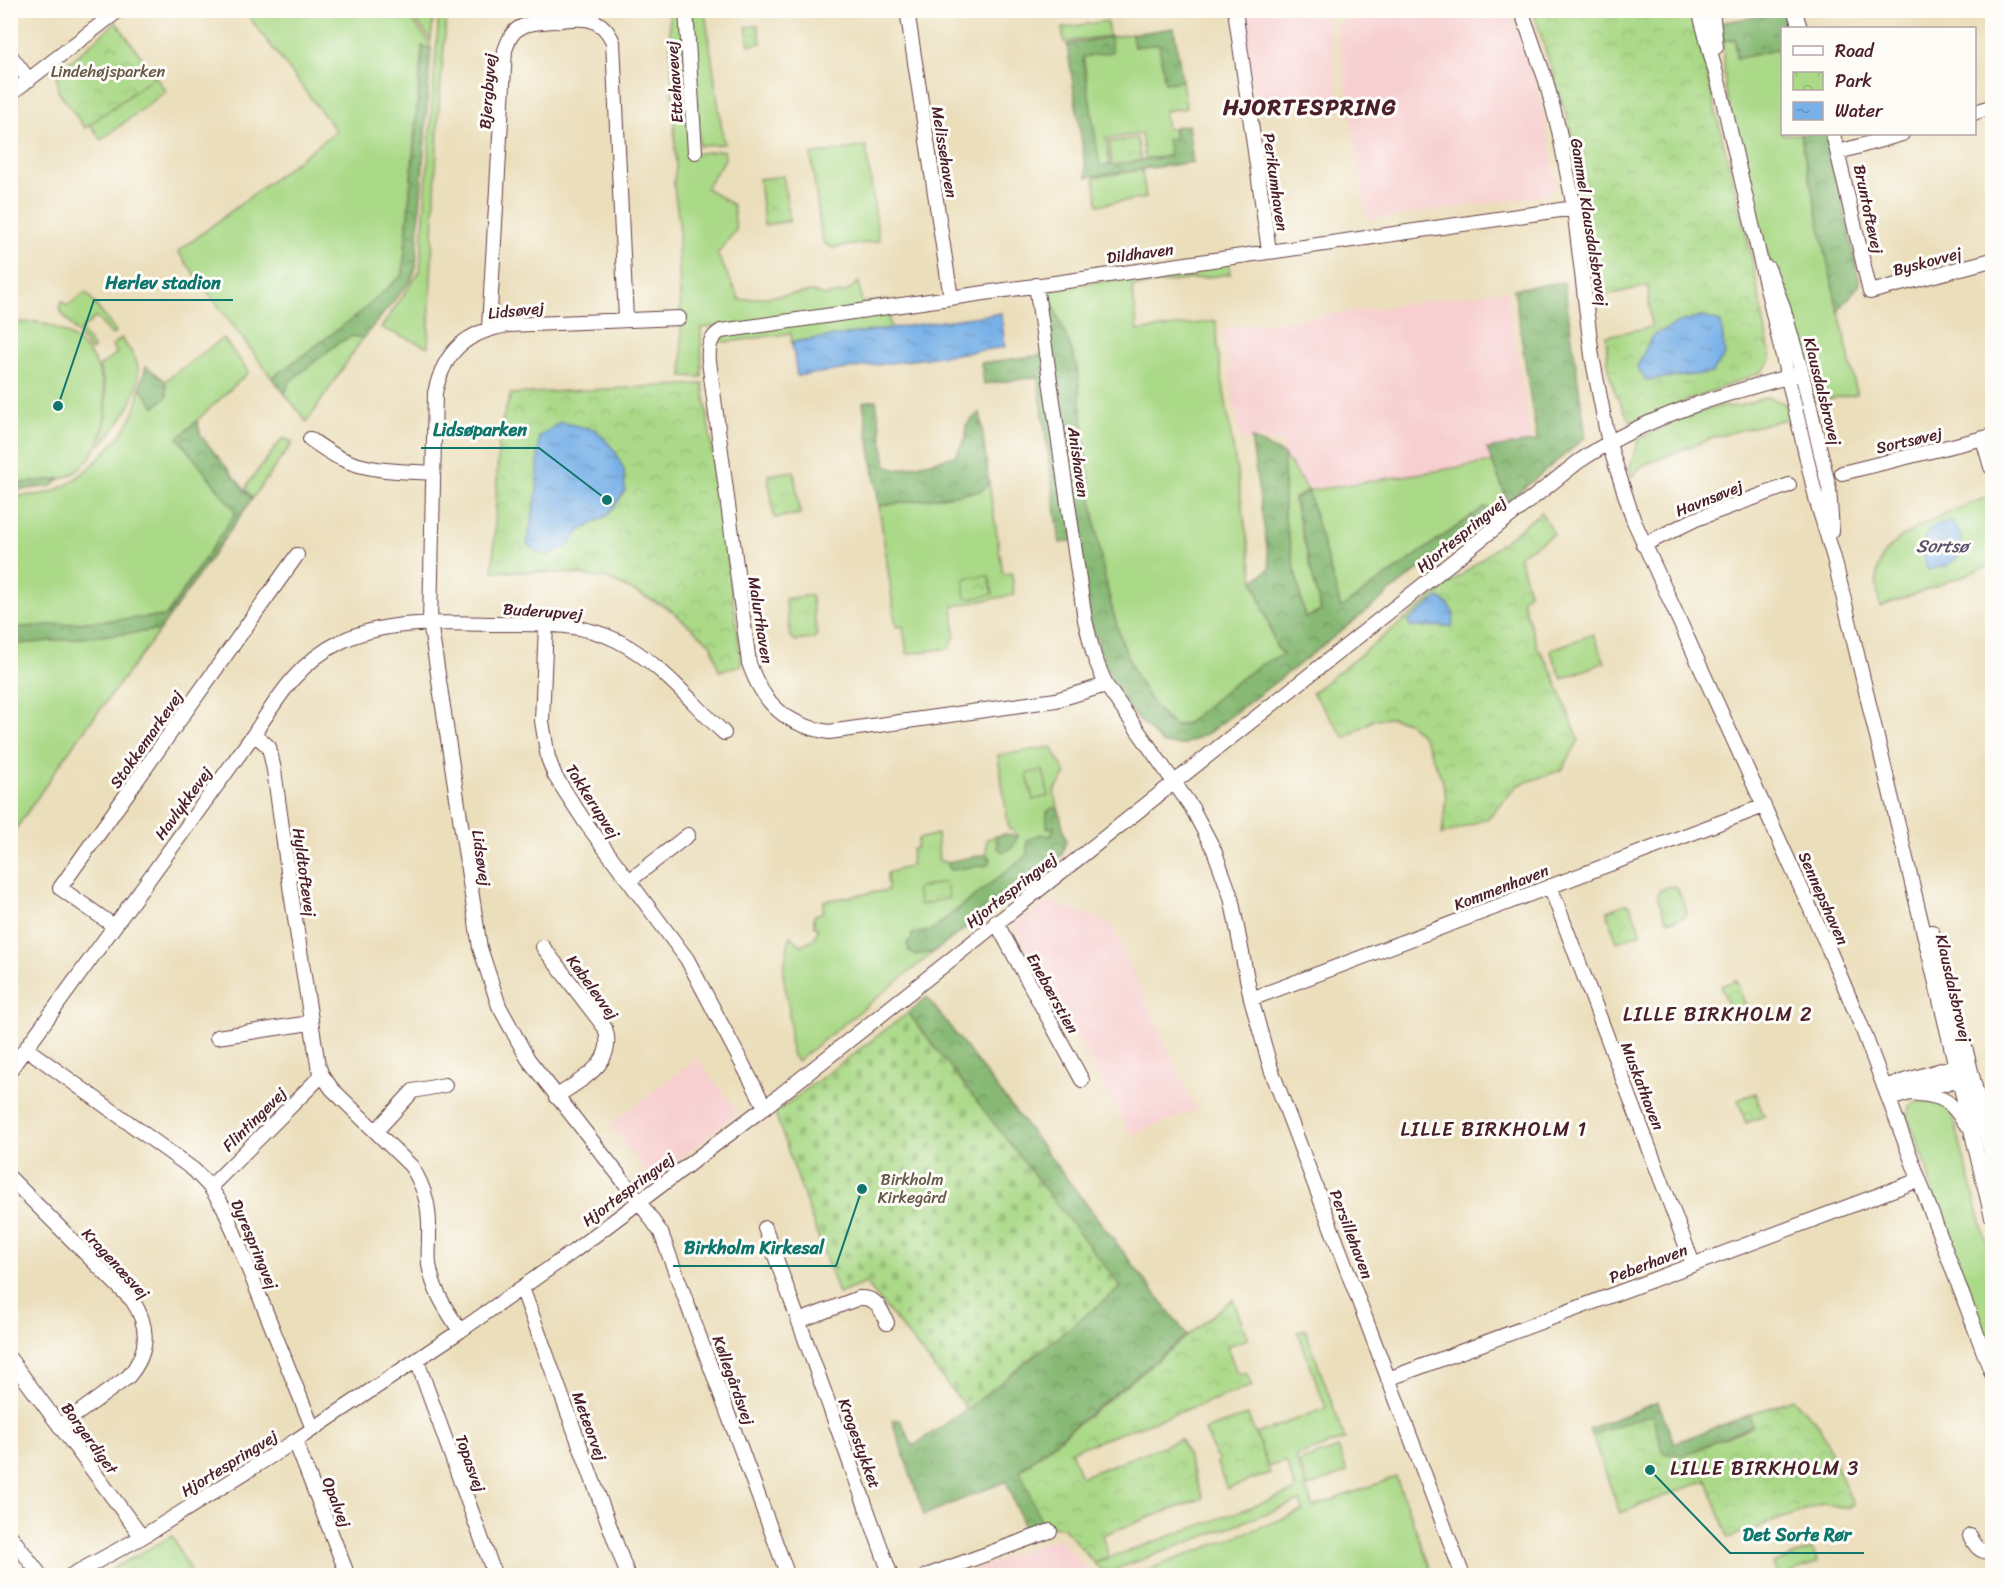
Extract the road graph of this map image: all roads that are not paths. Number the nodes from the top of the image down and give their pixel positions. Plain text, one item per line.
1 (119, 10) edge
2 (686, 10) edge
3 (908, 10) edge
4 (1235, 10) edge
5 (1521, 10) edge
6 (1699, 10) edge
7 (1712, 10) edge
8 (1797, 11) edge
9 (1800, 27) edge
10 (10, 55) edge
11 (29, 80) junction
12 (10, 94) edge
13 (1722, 96) junction
14 (1992, 106) edge
15 (1976, 112) edge
16 (1833, 135) edge
17 (1898, 135) edge
18 (695, 152) dead end
19 (1839, 152) junction
20 (1574, 208) junction
21 (1756, 238) junction
22 (1269, 251) junction
23 (1992, 260) edge
24 (1036, 285) junction
25 (1870, 292) joint
26 (951, 298) junction
27 (679, 318) dead end
28 (626, 319) junction
29 (489, 328) junction
30 (712, 336) joint
31 (1802, 373) junction
32 (1787, 377) junction
33 (1988, 437) edge
34 (310, 439) dead end
35 (1609, 444) junction
36 (1991, 467) edge
37 (434, 473) junction
38 (1842, 473) dead end
39 (1789, 485) dead end
40 (1643, 545) junction
41 (297, 555) dead end
42 (1834, 558) junction
43 (430, 622) junction
44 (546, 624) junction
45 (1106, 685) junction
46 (724, 733) dead end
47 (254, 734) junction
48 (1175, 783) junction
49 (1764, 806) junction
50 (688, 835) dead end
51 (1902, 836) junction
52 (629, 881) junction
53 (1550, 886) junction
54 (996, 922) junction
55 (114, 926) junction
56 (543, 947) dead end
57 (1251, 999) junction
58 (310, 1023) junction
59 (217, 1037) dead end
60 (27, 1049) junction
61 (10, 1070) edge
62 (1962, 1074) junction
63 (322, 1075) junction
64 (1082, 1080) dead end
65 (446, 1085) dead end
66 (1886, 1093) junction
67 (1906, 1094) junction
68 (556, 1097) junction
69 (765, 1107) junction
70 (376, 1131) junction
71 (1972, 1133) junction
72 (1992, 1156) edge
73 (10, 1178) edge
74 (1919, 1180) junction
75 (210, 1187) junction
76 (639, 1201) junction
77 (1992, 1217) edge
78 (765, 1228) dead end
79 (1693, 1263) junction
80 (522, 1288) junction
81 (799, 1322) junction
82 (887, 1323) dead end
83 (460, 1331) junction
84 (10, 1359) edge
85 (417, 1361) junction
86 (1992, 1374) edge
87 (1389, 1378) junction
88 (60, 1426) junction
89 (313, 1429) junction
90 (296, 1441) junction
91 (1050, 1531) dead end
92 (10, 1534) edge
93 (1970, 1536) dead end
94 (142, 1537) junction
95 (1992, 1552) edge
96 (41, 1575) edge
97 (70, 1575) edge
98 (348, 1575) edge
99 (495, 1575) edge
100 (628, 1575) edge
101 (788, 1575) edge
102 (891, 1575) edge
103 (926, 1575) edge
104 (1462, 1575) edge

1 - 11 street
2 - 18 street, Ettehavevej
3 - 26 street, Melissehaven
4 - 22 street, Perikumhaven
5 - 20 street, Gammel Klausdalsbrovej
6 - 13 street, Klausdalsbrovej
7 - 13 street, Klausdalsbrovej
8 - 9 street
10 - 11 street
11 - 12 street
13 - 21 street, Klausdalsbrovej
14 - 15 street
16 - 19 street, Bruntoftevej
17 - 19 street
19 - 25 street, Bruntoftevej
20 - 22 street, Dildhaven
20 - 35 street, Gammel Klausdalsbrovej
21 - 31 street, Klausdalsbrovej
21 - 32 street, Klausdalsbrovej
22 - 24 street, Dildhaven
23 - 25 street, Byskovvej
24 - 26 street, Dildhaven
24 - 45 street, Anishaven
26 - 30 street, Dildhaven
27 - 28 street, Lidsøvej
28 - 29 street, Lidsøvej
28 - 29 street, Bjergbyvej
29 - 37 street, Lidsøvej
30 - 45 street, Malurthaven
31 - 32 street, Hjortespringvej
31 - 42 street, Klausdalsbrovej
32 - 35 street, Hjortespringvej
32 - 42 street, Klausdalsbrovej
33 - 36 street, Sortsøvej
33 - 38 street, Sortsøvej
34 - 37 street
35 - 40 street, Sennepshaven
35 - 48 street, Hjortespringvej
37 - 43 street, Lidsøvej
39 - 40 street, Havnsøvej
40 - 49 street, Sennepshaven
41 - 55 street, Stokkemarkevej
42 - 51 street, Klausdalsbrovej
43 - 44 street, Buderupvej
43 - 47 street, Havlykkevej
43 - 68 street, Lidsøvej
44 - 46 street, Buderupvej
44 - 52 street, Tokkerupvej
45 - 48 street
47 - 55 street, Havlykkevej
47 - 58 street, Hyldtoftevej
48 - 54 street, Hjortespringvej
48 - 57 street, Persillehaven
49 - 53 street, Kommenhaven
49 - 66 street, Sennepshaven
50 - 52 street
51 - 62 street, Klausdalsbrovej
51 - 62 street, Klausdalsbrovej
52 - 69 street, Tokkerupvej
53 - 57 street, Kommenhaven
53 - 79 street, Muskathaven
54 - 64 street, Enebærstien
54 - 69 street, Hjortespringvej
55 - 60 street, Havlykkevej
56 - 68 street, Købelevvej
57 - 87 street, Persillehaven
58 - 59 street
58 - 63 street, Hyldtoftevej
60 - 61 street, Havlykkevej
60 - 75 street, Dyrespringvej
62 - 66 street
62 - 67 street
62 - 71 street, Klausdalsbrovej
62 - 72 street, Klausdalsbrovej
63 - 70 street, Hyldtoftevej
63 - 75 street, Flintingevej
65 - 70 street
66 - 67 street
66 - 74 street, Sennepshaven
67 - 71 street
68 - 76 street, Lidsøvej
69 - 76 street, Hjortespringvej
70 - 83 street, Hyldtoftevej
71 - 77 street, Klausdalsbrovej
73 - 88 street, Kragenæsvej
74 - 79 street, Peberhaven
74 - 86 street, Sennepshaven
75 - 89 street, Dyrespringvej
76 - 80 street, Hjortespringvej
76 - 101 street, Køllegårdsvej
78 - 81 street, Krogestykket
79 - 87 street, Peberhaven
80 - 83 street, Hjortespringvej
80 - 100 street, Meteorvej
81 - 82 street
81 - 102 street, Krogestykket
83 - 85 street, Hjortespringvej
84 - 88 street, Borgerdiget
85 - 89 street, Hjortespringvej
85 - 99 street, Topasvej
87 - 104 street, Persillehaven
88 - 94 street, Borgerdiget
89 - 90 street, Hjortespringvej
90 - 94 street, Hjortespringvej
90 - 98 street, Opalvej
91 - 103 street
92 - 96 street
93 - 95 street
94 - 97 street, Hjortespringvej

